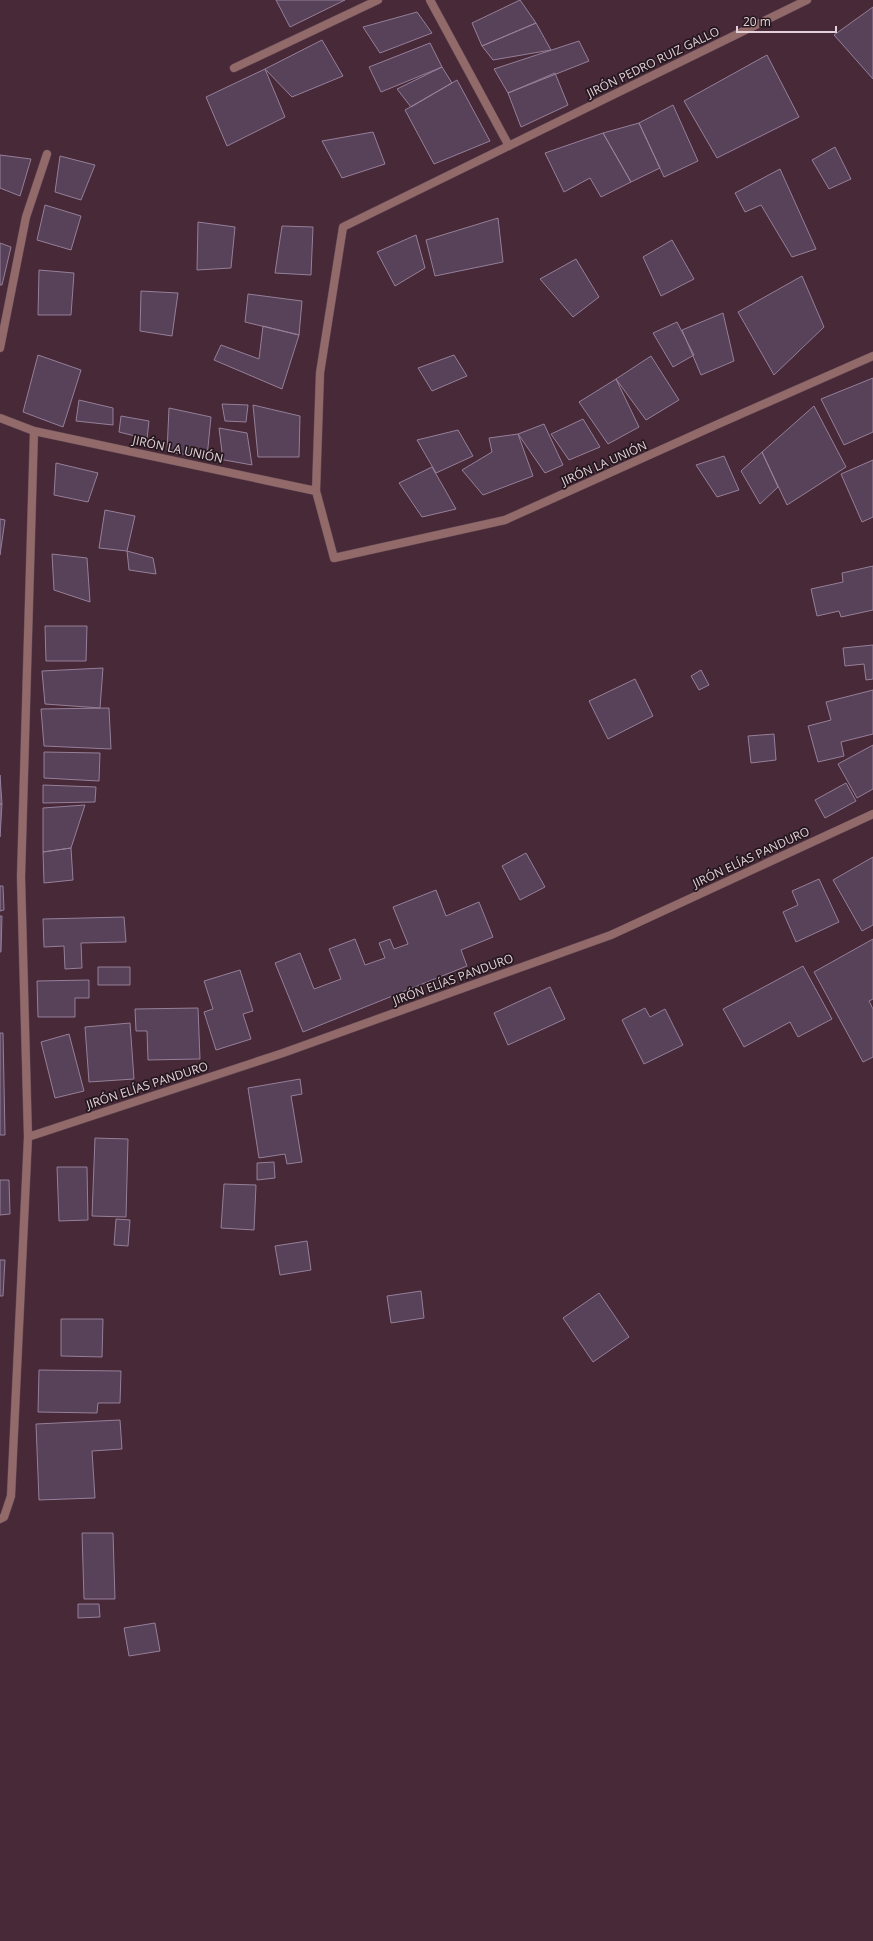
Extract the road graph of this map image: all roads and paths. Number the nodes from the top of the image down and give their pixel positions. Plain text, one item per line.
1 (378, 0) edge
2 (430, 0) edge
3 (808, 0) edge
4 (234, 68) dead end
5 (509, 146) junction
6 (47, 154) dead end
7 (0, 348) edge
8 (873, 356) edge
9 (0, 418) edge
10 (34, 431) junction
11 (316, 491) junction
12 (873, 814) edge
13 (28, 1137) junction
14 (0, 1519) edge

1 - 4 street
2 - 5 street
3 - 5 street, JIRÓN PEDRO RUIZ GALLO
5 - 11 street, JIRÓN PEDRO RUIZ GALLO
6 - 7 street
8 - 11 street, JIRÓN LA UNIÓN
9 - 10 street, JIRÓN LA UNIÓN
10 - 11 street, JIRÓN LA UNIÓN
10 - 13 street
12 - 13 street, JIRÓN ELÍAS PANDURO
13 - 14 street

